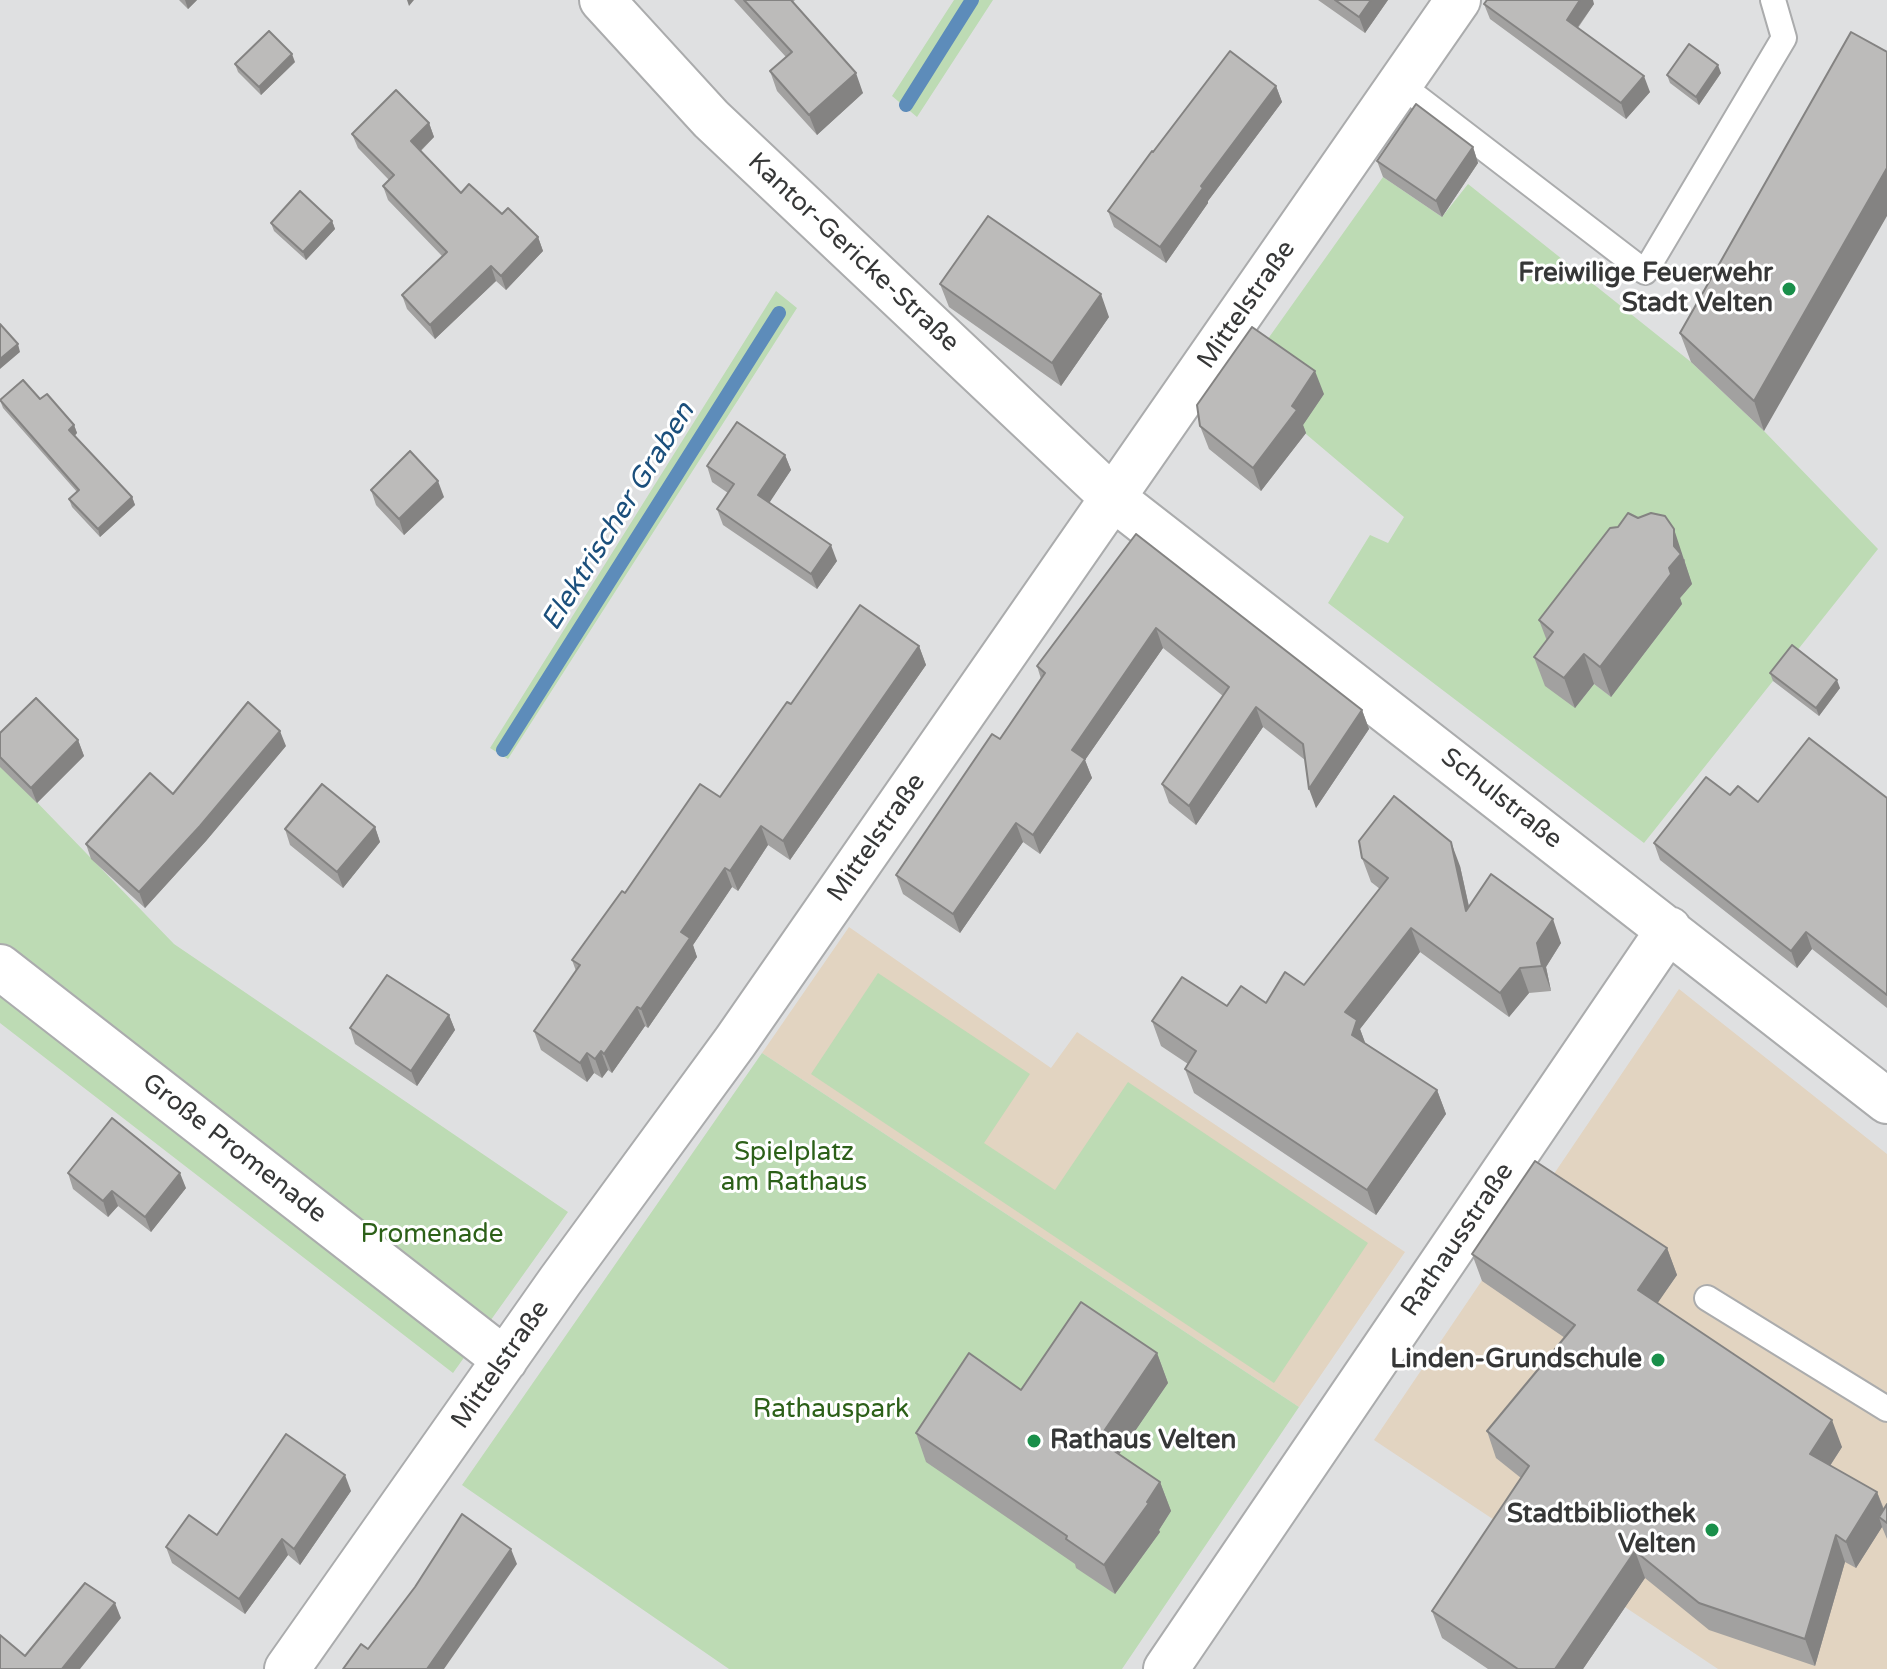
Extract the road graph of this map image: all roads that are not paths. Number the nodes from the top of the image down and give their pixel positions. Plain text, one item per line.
1 (602, 0) edge
2 (1458, 0) edge
3 (1773, 0) edge
4 (1400, 84) junction
5 (1113, 498) junction
6 (1669, 929) junction
7 (0, 967) edge
8 (1887, 1101) edge
9 (1707, 1298) dead end
10 (505, 1360) junction
11 (1887, 1409) edge
12 (287, 1669) edge
13 (1166, 1669) edge

1 - 5 street, Kantor-Gericke-Straße
2 - 4 street, Mittelstraße
3 - 4 lane
4 - 5 street, Mittelstraße
5 - 6 street, Schulstraße
5 - 10 street, Mittelstraße
6 - 8 street, Schulstraße
6 - 13 street, Rathausstraße
7 - 10 street, Große Promenade
9 - 11 lane
10 - 12 street, Mittelstraße

